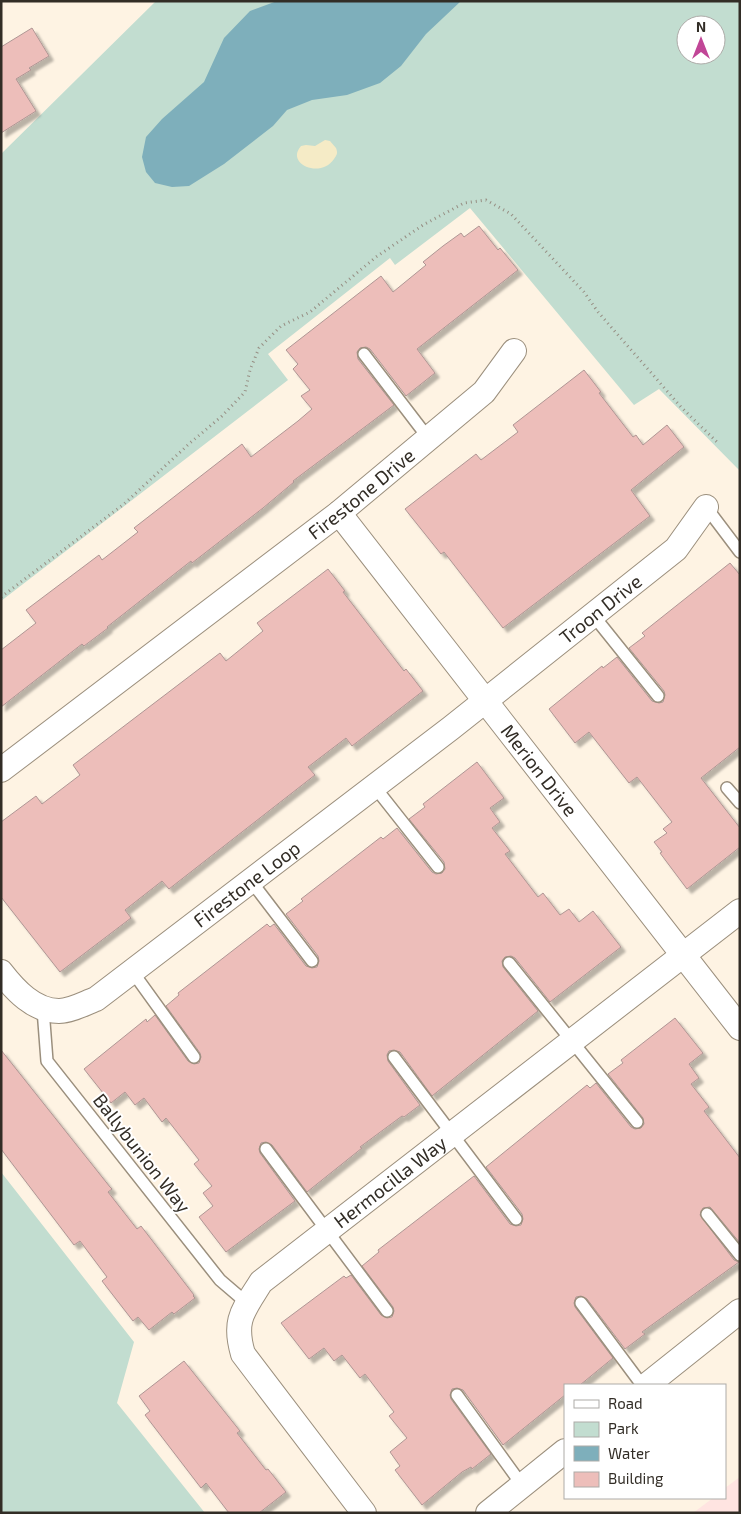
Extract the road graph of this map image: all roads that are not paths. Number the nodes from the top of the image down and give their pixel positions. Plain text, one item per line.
1 (514, 351) dead end
2 (364, 354) dead end
3 (429, 439) junction
4 (706, 507) joint
5 (338, 513) junction
6 (740, 552) edge
7 (593, 615) junction
8 (658, 696) dead end
9 (485, 701) junction
10 (1, 770) edge
11 (374, 786) junction
12 (727, 788) dead end
13 (740, 804) edge
14 (438, 867) dead end
15 (251, 880) junction
16 (740, 912) edge
17 (683, 956) junction
18 (312, 961) dead end
19 (509, 964) dead end
20 (132, 971) junction
21 (1, 972) edge
22 (43, 1009) junction
23 (740, 1028) edge
24 (571, 1041) junction
25 (194, 1057) dead end
26 (394, 1057) dead end
27 (636, 1122) dead end
28 (452, 1134) junction
29 (266, 1149) dead end
30 (707, 1214) dead end
31 (516, 1219) dead end
32 (327, 1231) junction
33 (740, 1255) edge
34 (581, 1303) dead end
35 (248, 1304) junction
36 (740, 1310) edge
37 (387, 1311) dead end
38 (641, 1384) edge
39 (648, 1384) edge
40 (457, 1395) dead end
41 (564, 1452) edge
42 (522, 1485) junction
43 (364, 1513) edge
44 (488, 1513) edge

1 - 3 street, Firestone Drive
2 - 3 lane
3 - 5 street, Firestone Drive
4 - 6 lane
4 - 7 street, Troon Drive
5 - 9 street, Merion Drive
5 - 10 street, Firestone Drive
7 - 8 lane
7 - 9 street, Troon Drive
9 - 11 street, Firestone Loop
9 - 17 street, Merion Drive
11 - 14 lane
11 - 15 street, Firestone Loop
12 - 13 lane
15 - 18 lane
15 - 20 street, Firestone Loop
16 - 17 street, Hermocilla Way
17 - 23 street, Merion Drive
17 - 24 street, Hermocilla Way
19 - 24 lane
20 - 22 street, Firestone Loop
20 - 25 lane
21 - 22 street
22 - 35 lane, Ballybunion Way
24 - 27 lane
24 - 28 street, Hermocilla Way
26 - 28 lane
28 - 31 lane
28 - 32 street, Hermocilla Way
29 - 32 lane
30 - 33 lane
32 - 35 street, Hermocilla Way
32 - 37 lane
34 - 38 lane
35 - 43 street, Hermocilla Way
36 - 39 street
40 - 42 lane
41 - 42 street
42 - 44 street

